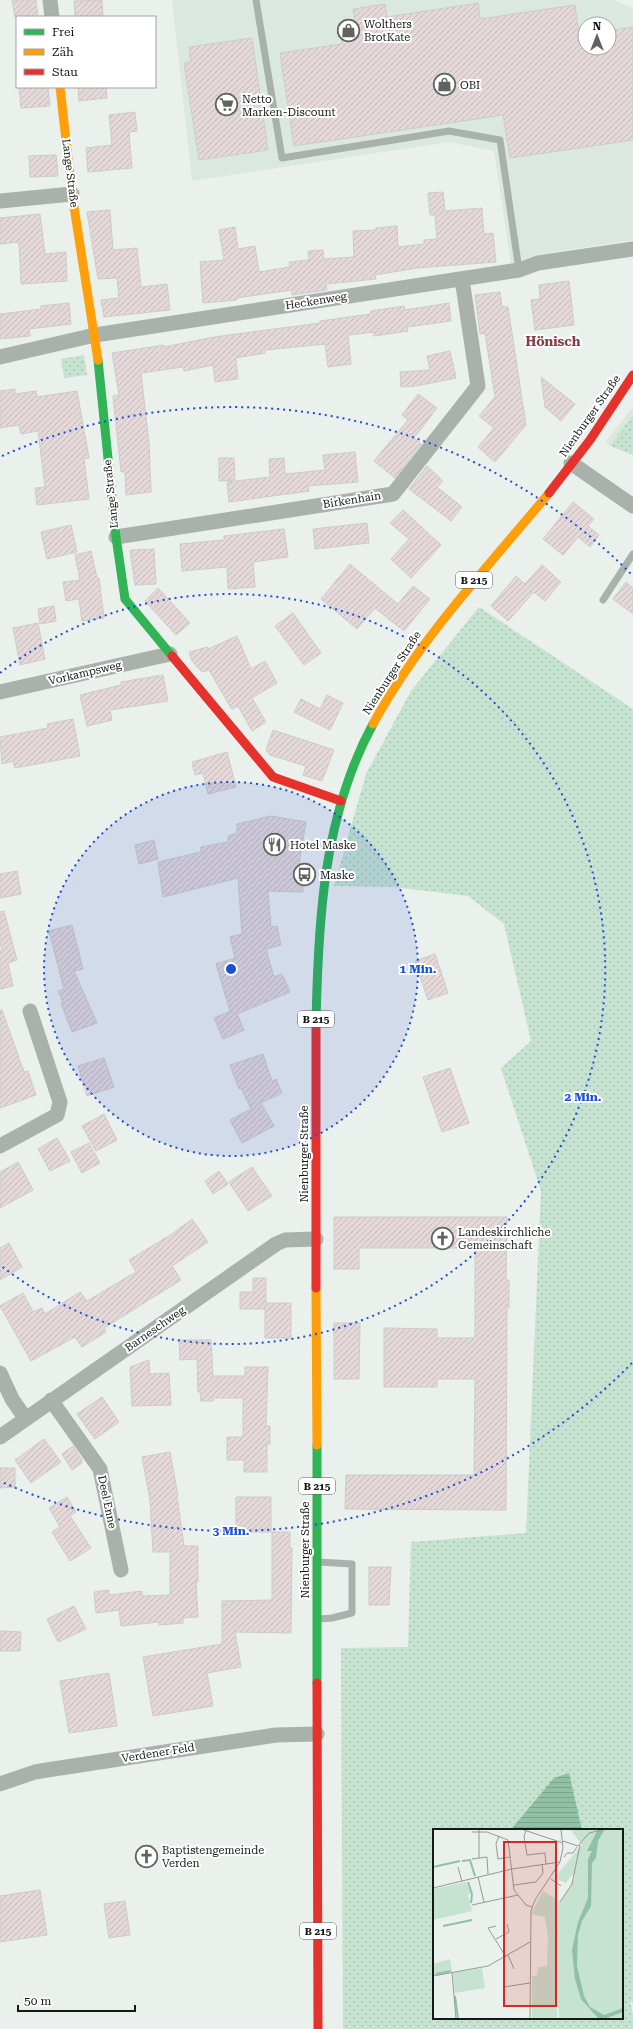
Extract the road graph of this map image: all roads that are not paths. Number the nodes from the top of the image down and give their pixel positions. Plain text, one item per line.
1 (50, 0) edge
2 (256, 0) edge
3 (52, 16) edge
4 (60, 88) edge
5 (72, 194) junction
6 (0, 201) edge
7 (633, 249) edge
8 (519, 270) junction
9 (462, 279) junction
10 (95, 335) junction
11 (0, 357) edge
12 (633, 375) edge
13 (571, 463) junction
14 (633, 506) edge
15 (116, 537) junction
16 (633, 554) edge
17 (603, 600) dead end
18 (170, 654) junction
19 (0, 692) edge
20 (341, 801) junction
21 (30, 1010) dead end
22 (0, 1146) edge
23 (316, 1239) junction
24 (0, 1373) edge
25 (51, 1400) junction
26 (25, 1418) junction
27 (0, 1437) edge
28 (317, 1562) junction
29 (121, 1570) dead end
30 (317, 1619) junction
31 (318, 1734) junction
32 (0, 1784) edge
33 (318, 2029) edge

1 - 3 street
2 - 8 lane
4 - 5 main road, Lange Straße
5 - 6 street
5 - 10 main road, Lange Straße
7 - 8 street, Heckenweg
8 - 9 street, Heckenweg
9 - 10 street, Heckenweg
9 - 15 street, Birkenhain
10 - 11 street, Heckenweg
10 - 15 main road, Lange Straße
12 - 13 main road, Nienburger Straße / B 215
13 - 14 street
13 - 20 main road, Nienburger Straße / B 215
15 - 18 main road, Lange Straße
16 - 17 lane
18 - 19 street, Vorkampsweg
18 - 20 main road, Lange Straße
20 - 23 main road, Nienburger Straße / B 215
21 - 22 street
23 - 25 street, Barneschweg
23 - 28 main road, Nienburger Straße / B 215
24 - 26 street
25 - 26 street, Barneschweg
25 - 29 street, Deel Enne
26 - 27 street, Barneschweg
28 - 30 main road, Nienburger Straße / B 215
28 - 30 lane
30 - 31 main road, Nienburger Straße / B 215
31 - 32 street, Verdener Feld
31 - 33 main road, Nienburger Straße / B 215

